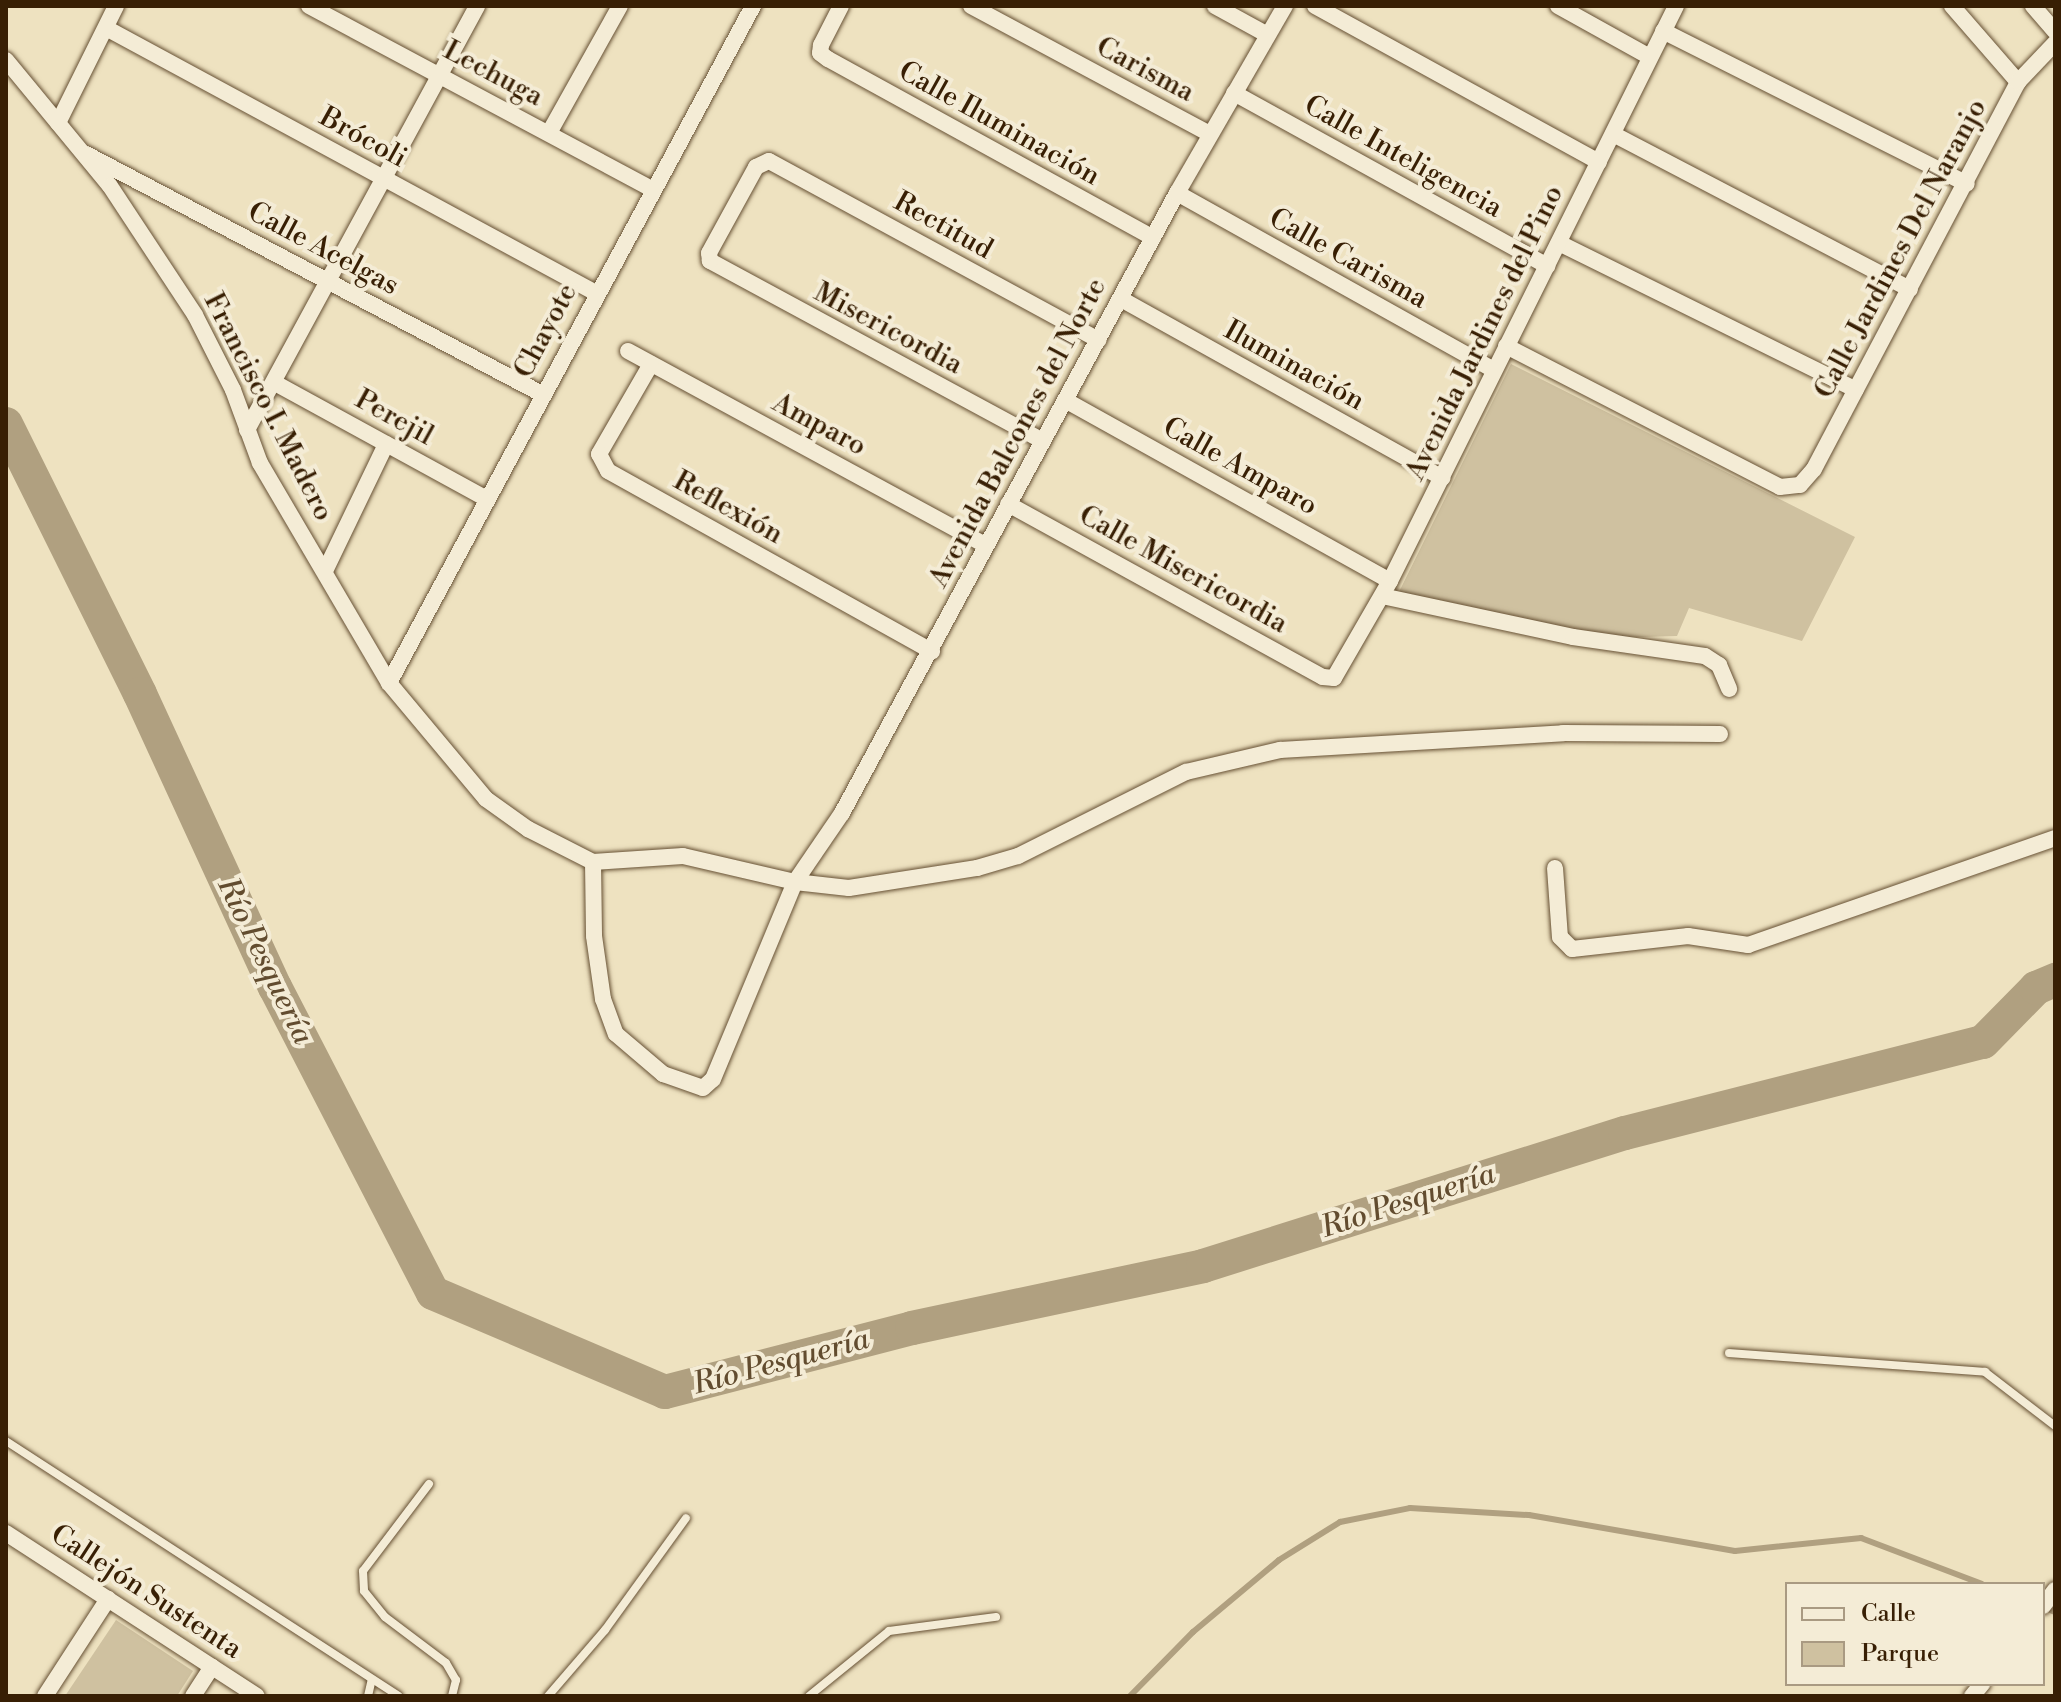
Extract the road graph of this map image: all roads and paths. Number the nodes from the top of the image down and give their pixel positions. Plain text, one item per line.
1 (116, 6) edge
2 (309, 6) edge
3 (477, 6) edge
4 (620, 6) edge
5 (753, 6) edge
6 (841, 6) edge
7 (971, 6) edge
8 (1215, 6) edge
9 (1285, 6) edge
10 (1315, 6) edge
11 (1558, 6) edge
12 (1676, 6) edge
13 (1952, 6) edge
14 (2033, 6) edge
15 (106, 28) junction
16 (1663, 31) junction
17 (2055, 31) edge
18 (1268, 35) junction
19 (2055, 43) edge
20 (1650, 57) junction
21 (6, 60) edge
22 (440, 76) junction
23 (2018, 82) junction
24 (1234, 93) junction
25 (58, 123) junction
26 (549, 133) junction
27 (1210, 134) junction
28 (1613, 134) junction
29 (80, 151) junction
30 (761, 161) joint
31 (1599, 162) junction
32 (384, 180) junction
33 (1967, 184) junction
34 (652, 189) junction
35 (1177, 193) junction
36 (1153, 238) junction
37 (1559, 243) junction
38 (1547, 266) junction
39 (328, 281) junction
40 (1910, 289) junction
41 (596, 293) junction
42 (1121, 299) junction
43 (1099, 340) junction
44 (1506, 346) junction
45 (628, 351) dead end
46 (651, 364) junction
47 (1494, 370) junction
48 (275, 383) junction
49 (1856, 390) junction
50 (542, 394) junction
51 (1065, 400) junction
52 (247, 430) junction
53 (1043, 441) junction
54 (386, 444) junction
55 (1442, 478) junction
56 (487, 499) junction
57 (1008, 504) junction
58 (986, 545) junction
59 (325, 571) junction
60 (1390, 581) junction
61 (1382, 596) junction
62 (932, 651) junction
63 (1334, 678) joint
64 (389, 683) junction
65 (1729, 689) dead end
66 (1720, 734) dead end
67 (2047, 839) edge
68 (593, 862) junction
69 (1555, 868) dead end
70 (795, 882) junction
71 (1729, 1353) dead end
72 (2055, 1426) edge
73 (6, 1441) edge
74 (429, 1484) dead end
75 (686, 1518) dead end
76 (8, 1539) edge
77 (108, 1599) junction
78 (996, 1617) dead end
79 (212, 1667) junction
80 (372, 1679) junction
81 (45, 1696) edge
82 (193, 1696) edge
83 (257, 1696) edge
84 (368, 1696) edge
85 (398, 1696) edge
86 (452, 1696) edge
87 (548, 1696) edge
88 (809, 1696) edge

1 - 15 street
2 - 22 street, Lechuga
3 - 22 street
4 - 26 street
5 - 34 street, Chayote
6 - 36 street, Calle Iluminación
7 - 27 street, Carisma
8 - 18 street
9 - 18 street, Avenida Balcones del Norte
10 - 31 street
11 - 20 street
12 - 16 street, Avenida Jardines del Pino
13 - 23 street
14 - 17 street
15 - 25 street
15 - 32 street, Brócoli
16 - 20 street, Avenida Jardines del Pino
16 - 33 street
18 - 24 street, Avenida Balcones del Norte
19 - 23 street, Calle Jardines Del Naranjo
20 - 28 street, Avenida Jardines del Pino
21 - 25 street, Francisco I. Madero
22 - 26 street, Lechuga
22 - 32 street
23 - 33 street, Calle Jardines Del Naranjo
24 - 27 street, Avenida Balcones del Norte
24 - 38 street, Calle Inteligencia
25 - 29 street, Francisco I. Madero
26 - 34 street, Lechuga
27 - 35 street, Avenida Balcones del Norte
28 - 31 street, Avenida Jardines del Pino
28 - 40 street
29 - 39 street, Calle Acelgas
29 - 52 street, Francisco I. Madero
30 - 43 street, Rectitud
30 - 53 street, Misericordia
31 - 37 street, Avenida Jardines del Pino
32 - 39 street
32 - 41 street, Brócoli
33 - 40 street, Calle Jardines Del Naranjo
34 - 41 street, Chayote
35 - 36 street, Avenida Balcones del Norte
35 - 47 street, Calle Carisma
36 - 42 street, Avenida Balcones del Norte
37 - 38 street, Avenida Jardines del Pino
37 - 49 street
38 - 44 street, Avenida Jardines del Pino
39 - 48 street
39 - 50 street, Calle Acelgas
40 - 49 street, Calle Jardines Del Naranjo
41 - 50 street, Chayote
42 - 43 street, Avenida Balcones del Norte
42 - 55 street, Iluminación
43 - 51 street, Avenida Balcones del Norte
44 - 47 street, Avenida Jardines del Pino
44 - 49 street, Calle Jardines Del Naranjo
45 - 46 street, Amparo
46 - 58 street, Amparo
46 - 62 street, Reflexión
47 - 55 street, Avenida Jardines del Pino
48 - 52 street
48 - 54 street, Perejil
50 - 56 street, Chayote
51 - 53 street, Avenida Balcones del Norte
51 - 60 street, Calle Amparo
52 - 59 street, Francisco I. Madero
53 - 57 street, Avenida Balcones del Norte
54 - 56 street, Perejil
54 - 59 street
55 - 60 street, Avenida Jardines del Pino
56 - 64 street, Chayote
57 - 58 street, Avenida Balcones del Norte
57 - 63 street, Calle Misericordia
58 - 62 street, Avenida Balcones del Norte
59 - 64 street, Francisco I. Madero
60 - 61 street, Avenida Jardines del Pino
61 - 63 street, Avenida Jardines del Pino
61 - 65 street
62 - 70 street, Avenida Balcones del Norte
64 - 68 street, Francisco I. Madero
66 - 70 street
67 - 69 street
68 - 70 street
68 - 70 street, Avenida Balcones del Norte
71 - 72 lane
73 - 80 lane
74 - 86 lane
75 - 87 lane
76 - 77 street, Callejón Sustenta
77 - 79 street, Callejón Sustenta
77 - 81 street
78 - 88 lane
79 - 82 street
79 - 83 street, Callejón Sustenta
80 - 84 lane
80 - 85 lane

